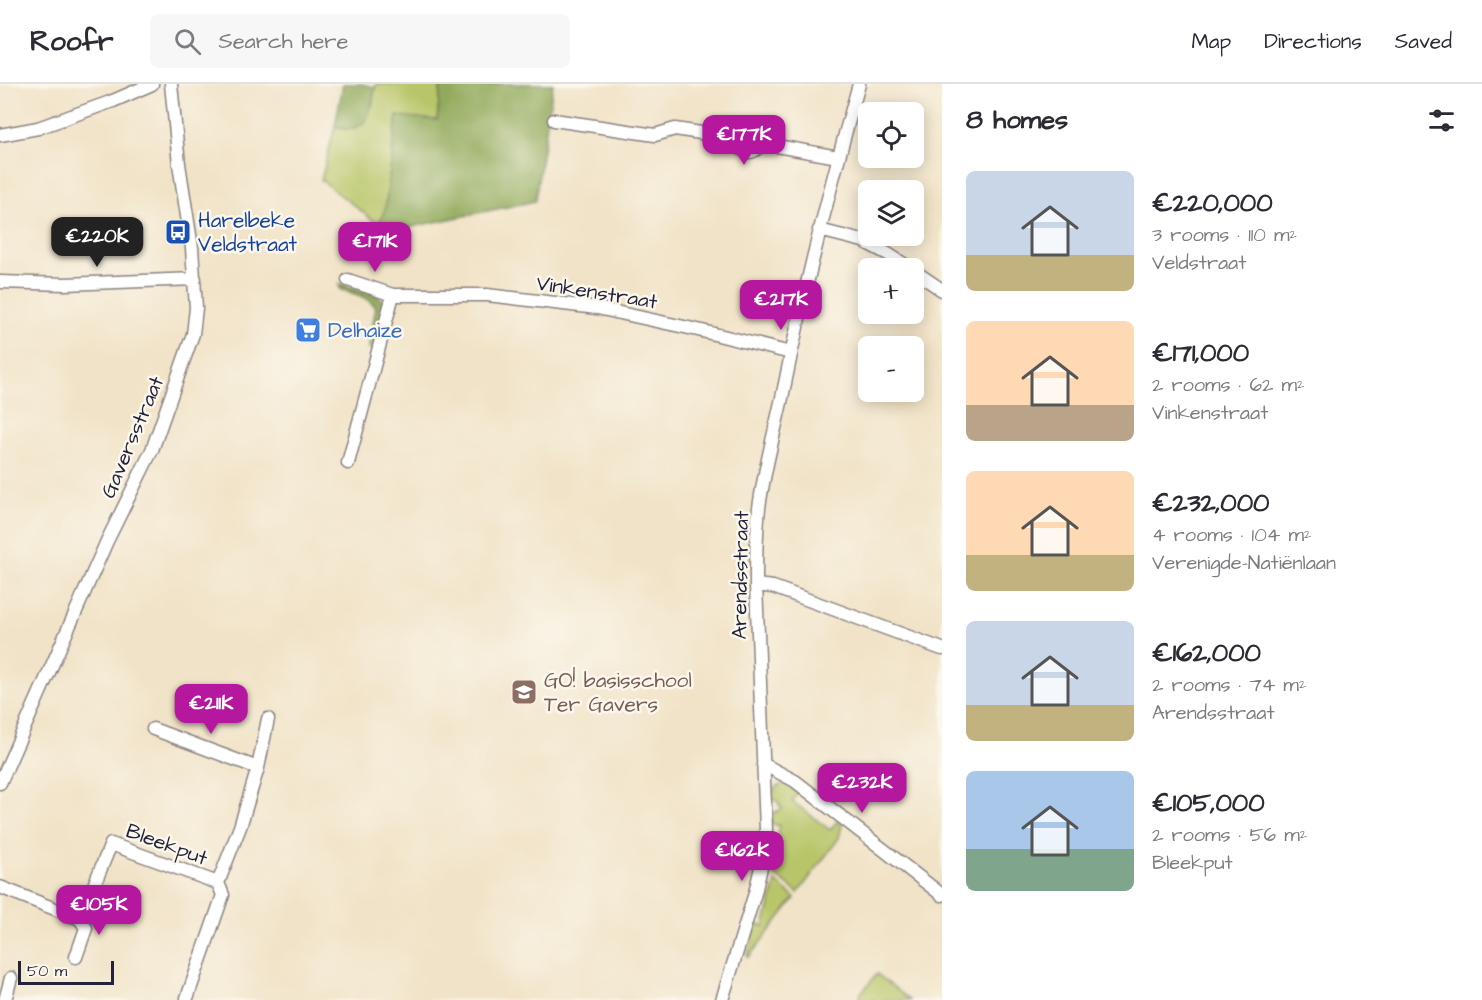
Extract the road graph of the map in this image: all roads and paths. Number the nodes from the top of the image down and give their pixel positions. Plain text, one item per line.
1 (153, 84) edge
2 (171, 84) edge
3 (859, 84) edge
4 (554, 120) dead end
5 (0, 135) edge
6 (838, 157) junction
7 (819, 230) junction
8 (892, 258) edge
9 (924, 278) edge
10 (195, 279) junction
11 (348, 280) dead end
12 (0, 282) edge
13 (942, 290) edge
14 (393, 295) junction
15 (791, 353) junction
16 (348, 463) dead end
17 (756, 585) junction
18 (941, 646) edge
19 (268, 719) dead end
20 (153, 729) dead end
21 (763, 764) junction
22 (258, 768) junction
23 (0, 783) edge
24 (218, 883) junction
25 (0, 887) edge
26 (942, 895) edge
27 (80, 919) junction
28 (76, 957) dead end
29 (11, 978) dead end
30 (187, 998) dead end
31 (5, 1000) edge
32 (722, 1000) edge

1 - 5 street
2 - 10 street, Gaversstraat
3 - 6 street, Arendsstraat
4 - 6 street
6 - 7 street, Arendsstraat
7 - 8 street
7 - 15 street, Arendsstraat
9 - 13 street
10 - 12 street
10 - 23 street, Gaversstraat
11 - 14 street, Vinkenstraat
14 - 15 street, Vinkenstraat
14 - 16 street
15 - 17 street, Arendsstraat
17 - 18 street
17 - 21 street, Arendsstraat
19 - 22 street, Bleekput
20 - 22 street
21 - 26 street
21 - 32 street, Arendsstraat
22 - 24 street, Bleekput
24 - 27 street, Bleekput
24 - 30 street, Bleekput
25 - 27 street
27 - 28 street, Bleekput
29 - 31 street

